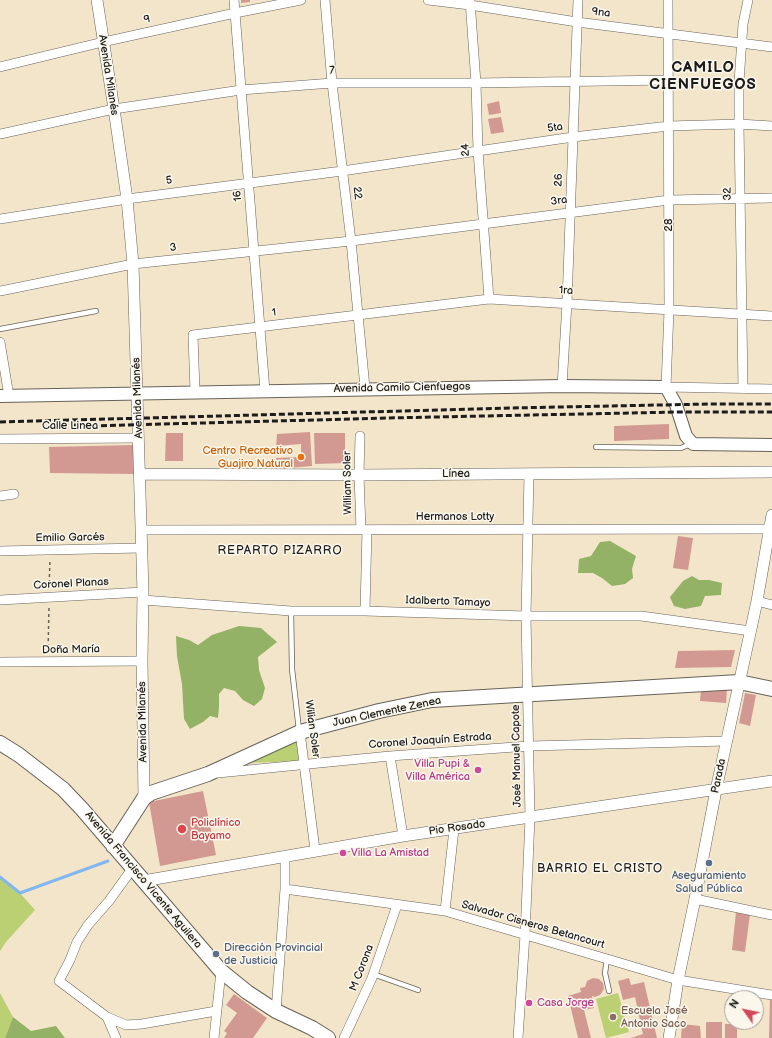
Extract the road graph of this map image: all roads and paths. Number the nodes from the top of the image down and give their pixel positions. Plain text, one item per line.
1 (97, 0) edge
2 (234, 0) edge
3 (301, 0) edge
4 (325, 0) edge
5 (428, 0) edge
6 (578, 0) edge
7 (668, 0) edge
8 (748, 0) edge
9 (470, 2) edge
10 (235, 13) junction
11 (577, 22) junction
12 (668, 33) junction
13 (103, 42) junction
14 (742, 42) junction
15 (772, 47) edge
16 (0, 67) edge
17 (669, 80) junction
18 (575, 81) junction
19 (332, 83) junction
20 (476, 83) junction
21 (241, 90) junction
22 (114, 109) junction
23 (739, 124) junction
24 (669, 126) junction
25 (772, 126) edge
26 (0, 134) edge
27 (573, 137) junction
28 (478, 151) junction
29 (342, 171) junction
30 (249, 184) junction
31 (127, 198) junction
32 (740, 198) junction
33 (772, 198) edge
34 (668, 200) junction
35 (570, 212) junction
36 (0, 219) edge
37 (483, 224) junction
38 (351, 241) junction
39 (254, 251) junction
40 (133, 264) junction
41 (0, 291) edge
42 (489, 299) junction
43 (567, 303) junction
44 (669, 310) junction
45 (96, 311) dead end
46 (359, 315) junction
47 (741, 315) junction
48 (772, 316) edge
49 (260, 327) junction
50 (0, 329) edge
51 (0, 342) edge
52 (562, 386) junction
53 (666, 387) junction
54 (366, 388) junction
55 (743, 388) junction
56 (772, 389) edge
57 (265, 391) junction
58 (194, 392) junction
59 (138, 394) junction
60 (4, 396) edge
61 (360, 436) dead end
62 (139, 438) junction
63 (0, 439) edge
64 (694, 444) junction
65 (772, 445) edge
66 (596, 447) dead end
67 (772, 472) edge
68 (140, 474) junction
69 (529, 474) junction
70 (359, 475) junction
71 (14, 494) dead end
72 (0, 496) edge
73 (771, 521) edge
74 (528, 529) junction
75 (141, 530) junction
76 (364, 530) junction
77 (142, 548) junction
78 (0, 551) edge
79 (143, 596) junction
80 (0, 600) edge
81 (757, 601) junction
82 (772, 604) edge
83 (291, 611) junction
84 (365, 611) junction
85 (526, 616) junction
86 (751, 631) junction
87 (142, 661) junction
88 (0, 662) edge
89 (739, 682) junction
90 (772, 689) edge
91 (527, 694) junction
92 (300, 732) junction
93 (727, 741) junction
94 (0, 744) edge
95 (529, 746) junction
96 (390, 756) junction
97 (304, 765) junction
98 (208, 774) junction
99 (772, 781) edge
100 (716, 790) junction
101 (144, 798) junction
102 (530, 818) junction
103 (454, 828) junction
104 (403, 836) junction
105 (113, 846) junction
106 (315, 850) junction
107 (285, 857) junction
108 (132, 868) junction
109 (143, 881) junction
110 (285, 889) junction
111 (695, 899) junction
112 (397, 905) junction
113 (445, 911) junction
114 (772, 915) edge
115 (525, 935) junction
116 (607, 959) junction
117 (221, 972) junction
118 (373, 974) junction
119 (678, 980) junction
120 (418, 990) dead end
121 (609, 991) dead end
122 (772, 994) edge
123 (216, 1010) junction
124 (276, 1011) junction
125 (107, 1017) junction
126 (116, 1038) edge
127 (214, 1038) edge
128 (328, 1038) edge
129 (344, 1038) edge
130 (518, 1038) edge
131 (669, 1038) edge

1 - 13 street, Avenida Milanés
2 - 10 street, 16
3 - 10 street, 9
4 - 19 street, 22
5 - 9 street, 9na
6 - 11 street, 26
7 - 12 street, 28
8 - 14 street, 32
9 - 11 street, 9na
9 - 20 street, 24
10 - 13 street, 9
10 - 21 street, 16
11 - 12 street, 9na
11 - 18 street, 26
12 - 14 street, 9na
12 - 17 street, 28
13 - 16 street, 9
13 - 22 street, Avenida Milanés
14 - 15 street, 9na
14 - 23 street, 32
17 - 18 street, 7
17 - 24 street, 28
18 - 20 street, 7
18 - 27 street, 26
19 - 20 street, 7
19 - 21 street, 7
19 - 29 street, 22
20 - 28 street, 24
21 - 22 street, 7
21 - 30 street, 16
22 - 26 street, 7
22 - 31 street, Avenida Milanés
23 - 24 street, 5ta
23 - 25 street, 5ta
23 - 32 street, 32
24 - 27 street, 5ta
24 - 34 street, 28
27 - 28 street, 5ta
27 - 35 street, 26
28 - 29 street, 5ta
28 - 37 street, 24
29 - 30 street, 5
29 - 38 street, 22
30 - 31 street, 5
30 - 39 street, 16
31 - 36 street, 5
31 - 40 street, Avenida Milanés
32 - 33 street, 3ra
32 - 34 street, 3ra
32 - 47 street, 32
34 - 35 street, 3ra
34 - 44 street, 28
35 - 37 street, 3ra
35 - 43 street, 26
37 - 38 street, 3ra
37 - 42 street, 24
38 - 39 street, 3
38 - 46 street, 22
39 - 40 street, 3
39 - 49 street, 16
40 - 41 street, 3
40 - 59 street, Avenida Milanés
42 - 43 street, 1ra
42 - 46 street, 1ra
43 - 44 street, 1ra
43 - 52 street, 26
44 - 47 street, 1ra
44 - 53 street, 28
45 - 50 lane
46 - 49 street, 1
46 - 54 street, 22
47 - 48 street, 1ra
47 - 55 street, 32
49 - 57 street, 16
49 - 58 street, 1
51 - 60 street
52 - 53 main road, Avenida Camilo Cienfuegos
52 - 54 main road, Avenida Camilo Cienfuegos
53 - 55 street
53 - 64 main road
54 - 57 main road, Avenida Camilo Cienfuegos
55 - 56 street
57 - 58 main road, Avenida Camilo Cienfuegos
58 - 59 main road, Avenida Camilo Cienfuegos
59 - 60 main road, Avenida Camilo Cienfuegos
59 - 62 street, Avenida Milanés
61 - 70 street, William Soler
62 - 63 street, Calle Linea
62 - 68 street, Avenida Milanés
64 - 65 main road
64 - 66 lane
67 - 69 street, Línea
68 - 70 street, Línea
68 - 75 street, Avenida Milanés
69 - 70 street, Línea
69 - 74 street, José Manuel Capote
70 - 76 street, William Soler
71 - 72 street
73 - 74 street, Hermanos Lotty
73 - 81 street, Parada
74 - 76 street, Hermanos Lotty
74 - 85 street, José Manuel Capote
75 - 76 street, Hermanos Lotty
75 - 77 street, Avenida Milanés
76 - 84 street, William Soler
77 - 78 street, Emilio Garcés
77 - 79 street, Avenida Milanés
79 - 80 street, Coronel Planas
79 - 83 street, Idalberto Tamayo
79 - 87 street, Avenida Milanés
81 - 82 street
81 - 86 street, Parada
83 - 84 street, Idalberto Tamayo
83 - 92 lane, Wilian Soler
84 - 85 street, Idalberto Tamayo
85 - 86 street, Idalberto Tamayo
85 - 91 street, José Manuel Capote
86 - 89 street, Parada
87 - 88 street, Doña María
87 - 101 street, Avenida Milanés
89 - 90 main road, Juan Clemente Zenea
89 - 91 main road, Juan Clemente Zenea
89 - 93 street, Parada
91 - 92 main road, Juan Clemente Zenea
91 - 95 street, José Manuel Capote
92 - 97 street, Wilian Soler
92 - 98 main road, Juan Clemente Zenea
93 - 95 street, Coronel Joaquín Estrada
93 - 100 street, Parada
94 - 105 main road, Avenida Francisco Vicente Aguilera
95 - 96 street, Coronel Joaquín Estrada
95 - 102 street, José Manuel Capote
96 - 97 street, Coronel Joaquín Estrada
96 - 104 street
97 - 98 street, Coronel Joaquín Estrada
97 - 106 street, Wilian Soler
98 - 101 main road, Juan Clemente Zenea
99 - 100 street, Pio Rosado
100 - 102 street, Pio Rosado
100 - 111 street, Parada
101 - 105 main road
102 - 103 street, Pio Rosado
102 - 115 street, José Manuel Capote
103 - 104 street, Pio Rosado
103 - 113 street
104 - 106 street, Pio Rosado
105 - 108 main road, Avenida Francisco Vicente Aguilera
106 - 107 street, Pio Rosado
107 - 109 street, Pio Rosado
107 - 110 street
108 - 109 main road, Avenida Francisco Vicente Aguilera
108 - 125 street
109 - 117 main road, Avenida Francisco Vicente Aguilera
110 - 112 street, Salvador Cisneros Betancourt
110 - 124 street
111 - 114 street
111 - 119 street, Parada
112 - 113 street, Salvador Cisneros Betancourt
112 - 118 street, M Corona
113 - 115 street, Salvador Cisneros Betancourt
115 - 116 street, Salvador Cisneros Betancourt
115 - 130 street, José Manuel Capote
116 - 119 street, Salvador Cisneros Betancourt
116 - 121 lane
117 - 123 street
117 - 124 main road, Avenida Francisco Vicente Aguilera
118 - 120 lane
118 - 129 street, M Corona
119 - 122 street, Salvador Cisneros Betancourt
119 - 131 street, Parada
123 - 125 street
123 - 127 street
124 - 128 main road, Avenida Francisco Vicente Aguilera
125 - 126 street

